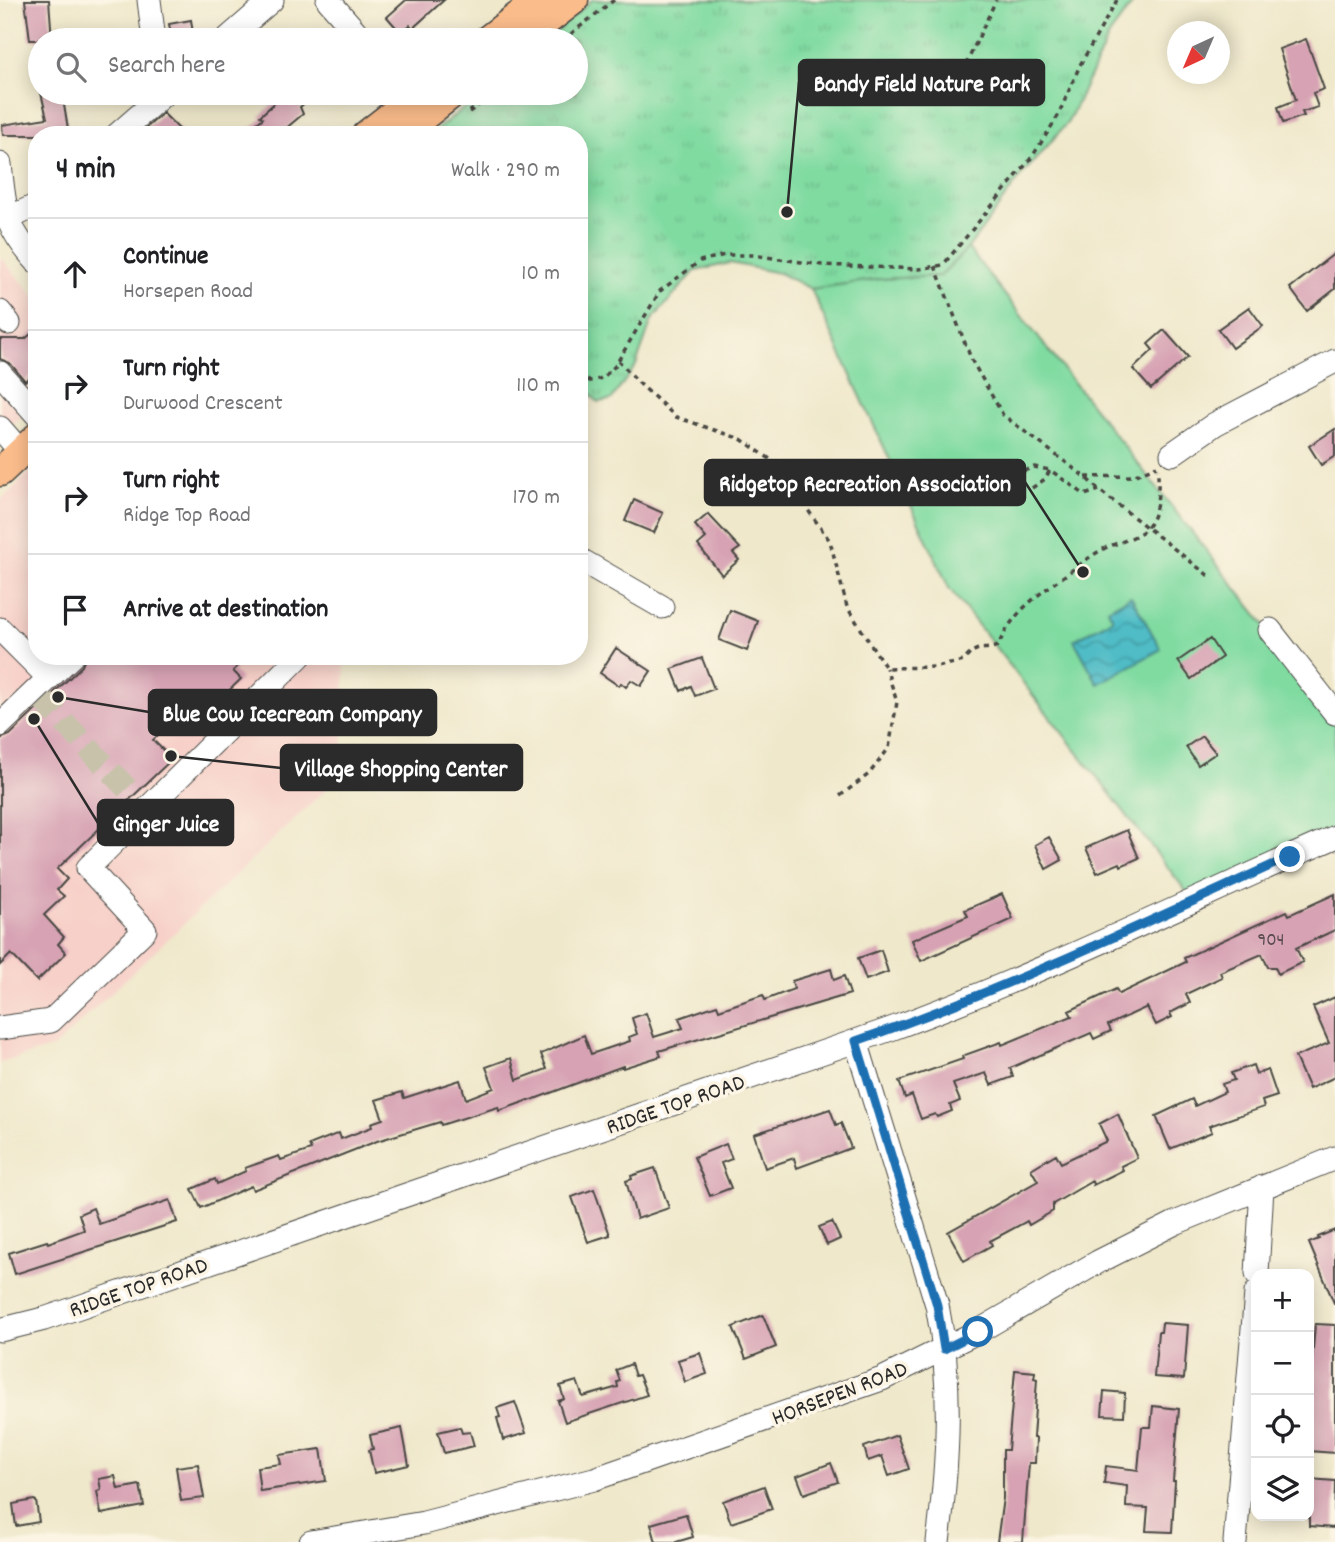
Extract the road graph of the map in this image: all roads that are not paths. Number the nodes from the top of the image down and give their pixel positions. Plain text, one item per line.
1 (149, 0) edge
2 (272, 0) edge
3 (328, 0) edge
4 (538, 0) edge
5 (574, 0) edge
6 (152, 28) edge
7 (240, 28) edge
8 (352, 28) edge
9 (502, 28) edge
10 (538, 28) edge
11 (150, 105) edge
12 (408, 105) edge
13 (413, 105) edge
14 (127, 126) edge
15 (378, 126) edge
16 (404, 126) edge
17 (0, 164) edge
18 (28, 213) edge
19 (7, 232) edge
20 (28, 253) edge
21 (1335, 361) edge
22 (0, 373) edge
23 (28, 405) edge
24 (0, 428) edge
25 (28, 443) edge
26 (28, 445) edge
27 (1172, 454) dead end
28 (0, 472) edge
29 (588, 564) edge
30 (662, 607) dead end
31 (0, 629) edge
32 (1270, 629) dead end
33 (64, 665) edge
34 (290, 665) edge
35 (42, 689) junction
36 (1335, 713) edge
37 (0, 725) edge
38 (1335, 837) edge
39 (0, 1028) edge
40 (856, 1041) junction
41 (1335, 1158) edge
42 (1262, 1187) junction
43 (1257, 1269) edge
44 (0, 1330) edge
45 (1253, 1332) edge
46 (944, 1349) junction
47 (311, 1542) edge
48 (938, 1542) edge
49 (1235, 1542) edge

1 - 6 street
2 - 7 street
3 - 8 street
4 - 9 main road
5 - 10 main road
11 - 14 street
12 - 15 main road
13 - 16 main road
17 - 19 street
18 - 19 street
19 - 20 street
21 - 27 street
22 - 23 street
24 - 25 street
26 - 28 main road
29 - 30 street
31 - 35 street
32 - 36 street
33 - 35 street
34 - 39 street
35 - 37 street
38 - 40 street, RIDGE TOP ROAD
40 - 44 street, RIDGE TOP ROAD
40 - 46 street
41 - 42 street, HORSEPEN ROAD
42 - 43 street
42 - 46 street, HORSEPEN ROAD
45 - 49 street
46 - 47 street, HORSEPEN ROAD
46 - 48 street

